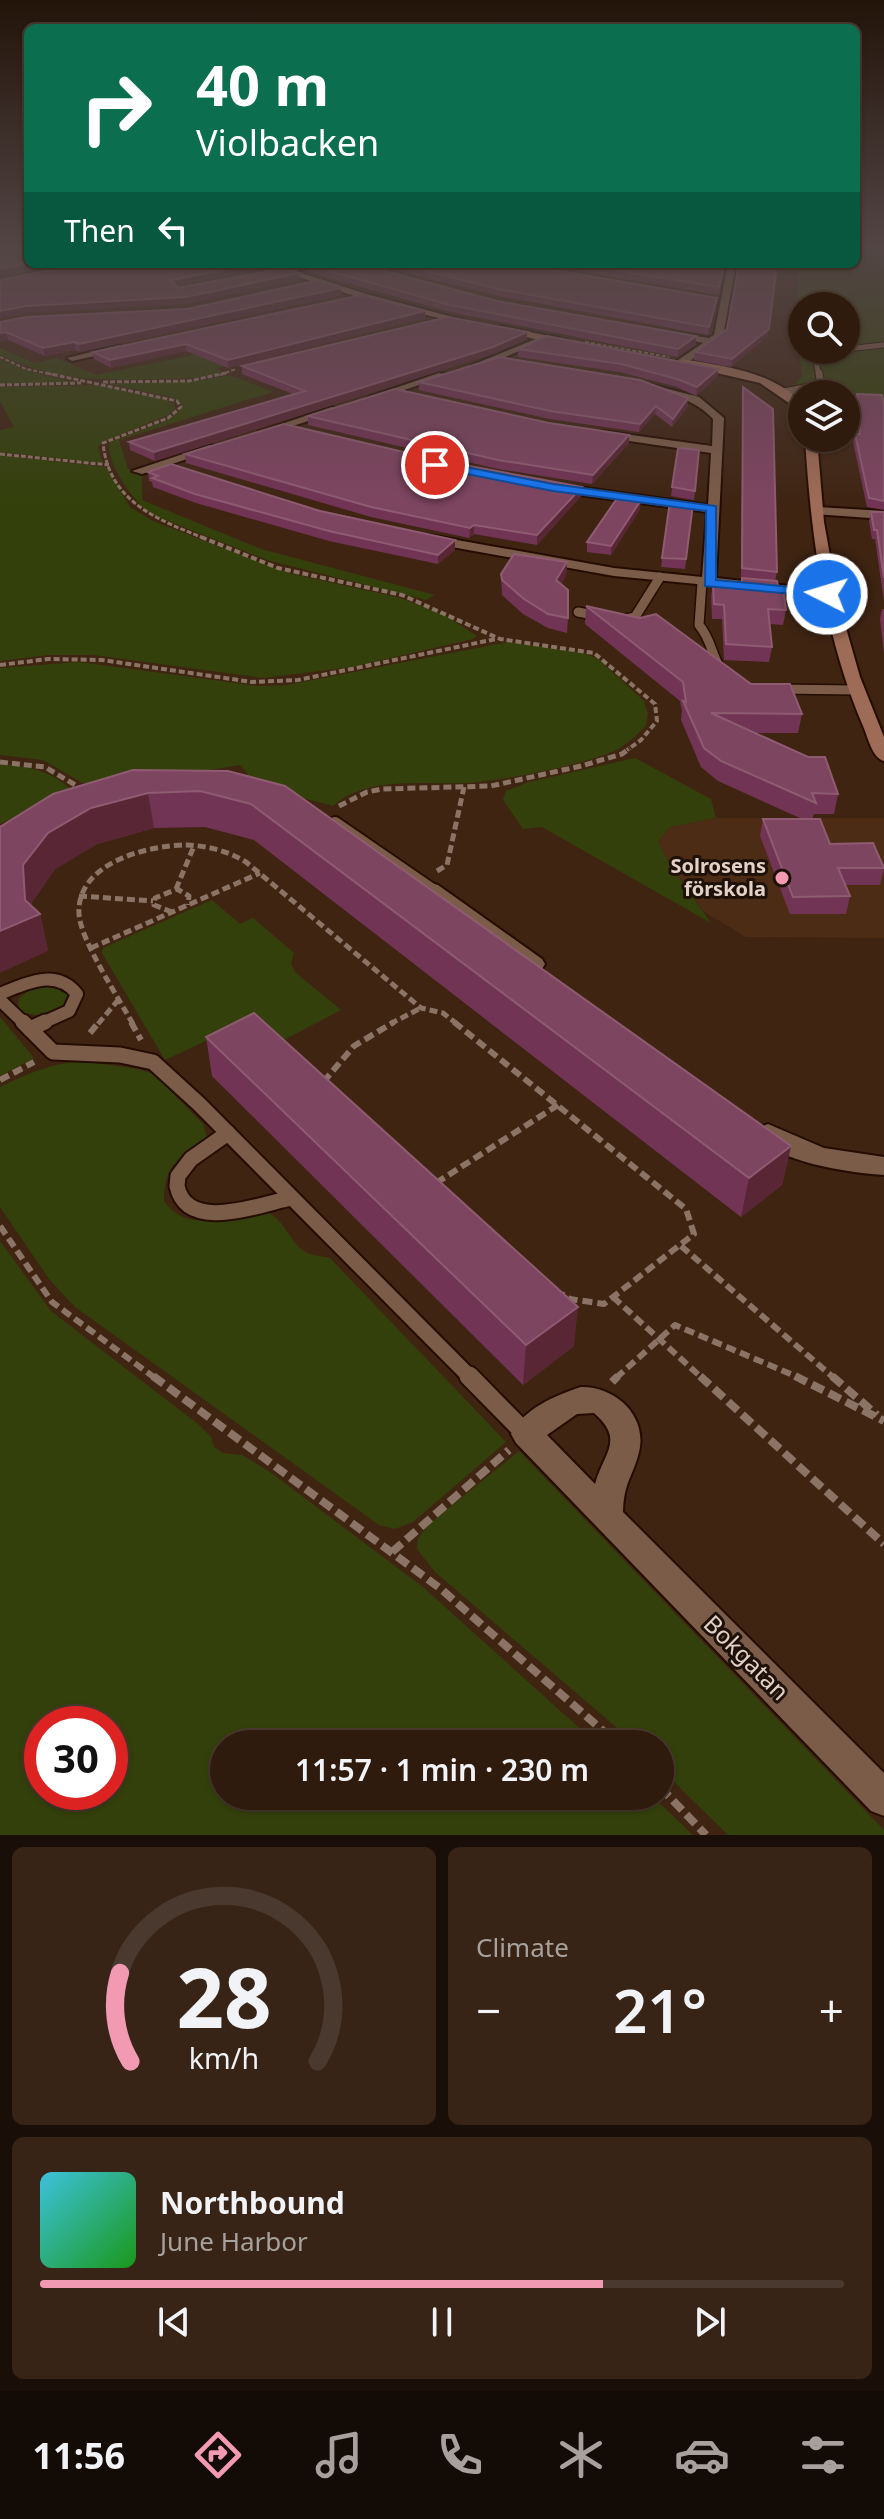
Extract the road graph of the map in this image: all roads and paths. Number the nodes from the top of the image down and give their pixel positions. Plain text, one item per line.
1 (522, 334) edge
2 (665, 334) edge
3 (718, 334) edge
4 (544, 338) junction
5 (711, 341) junction
6 (133, 345) edge
7 (884, 345) edge
8 (585, 346) edge
9 (860, 348) edge
10 (0, 357) edge
11 (72, 358) edge
12 (497, 359) junction
13 (816, 364) edge
14 (525, 365) edge
15 (468, 368) edge
16 (236, 369) edge
17 (453, 372) edge
18 (92, 383) junction
19 (629, 384) edge
20 (0, 385) edge
21 (394, 391) junction
22 (784, 392) junction
23 (788, 396) edge
24 (422, 398) edge
25 (367, 399) edge
26 (340, 408) edge
27 (285, 425) junction
28 (591, 432) edge
29 (313, 433) edge
30 (255, 434) edge
31 (224, 444) edge
32 (717, 450) junction
33 (812, 452) edge
34 (0, 454) edge
35 (164, 463) junction
36 (109, 465) junction
37 (138, 471) dead end
38 (188, 472) edge
39 (538, 485) edge
40 (712, 509) junction
41 (818, 511) junction
42 (884, 515) edge
43 (413, 535) edge
44 (660, 577) junction
45 (706, 583) junction
46 (827, 594) junction
47 (578, 612) dead end
48 (500, 639) junction
49 (0, 665) edge
50 (729, 674) edge
51 (761, 689) edge
52 (857, 690) junction
53 (884, 756) edge
54 (0, 762) edge
55 (464, 787) junction
56 (89, 795) edge
57 (325, 816) joint
58 (194, 846) junction
59 (260, 873) junction
60 (425, 886) junction
61 (176, 889) junction
62 (79, 896) junction
63 (153, 901) junction
64 (188, 905) junction
65 (173, 912) junction
66 (91, 948) junction
67 (547, 973) edge
68 (0, 994) edge
69 (119, 999) junction
70 (0, 1000) edge
71 (421, 1008) junction
72 (30, 1029) junction
73 (58, 1052) junction
74 (153, 1062) junction
75 (0, 1080) edge
76 (336, 1090) edge
77 (558, 1105) junction
78 (753, 1123) edge
79 (228, 1133) junction
80 (884, 1166) edge
81 (424, 1173) edge
82 (435, 1184) junction
83 (447, 1195) edge
84 (291, 1198) junction
85 (0, 1226) edge
86 (681, 1246) junction
87 (549, 1287) edge
88 (613, 1297) junction
89 (659, 1340) junction
90 (593, 1399) junction
91 (884, 1421) edge
92 (526, 1434) junction
93 (608, 1518) junction
94 (884, 1544) edge
95 (392, 1552) junction
96 (602, 1730) edge
97 (884, 1798) edge
98 (674, 1802) edge
99 (706, 1835) edge

1 - 4 street
2 - 5 street
3 - 5 street
4 - 8 street
4 - 12 street
5 - 22 street
6 - 11 street
7 - 9 lane
10 - 18 path
12 - 14 street
12 - 15 street
13 - 22 lane
16 - 18 path
17 - 21 street
18 - 20 path
18 - 36 path
19 - 32 street
21 - 24 street
21 - 25 street
22 - 23 street
26 - 27 street
27 - 29 street
27 - 30 street
28 - 32 street
31 - 35 street
32 - 40 street
33 - 41 street
34 - 36 path
35 - 37 street
35 - 38 street
36 - 48 path
39 - 40 street
40 - 45 street
41 - 42 street
41 - 46 street
43 - 44 street
44 - 45 street
44 - 47 lane
45 - 46 street
45 - 50 lane
46 - 52 street
48 - 49 path
48 - 55 path
51 - 52 lane
52 - 53 street
54 - 56 path
55 - 57 path
55 - 60 path
57 - 60 lane
58 - 59 path
58 - 61 path
58 - 62 path
59 - 64 path
59 - 71 path
60 - 67 street
61 - 63 path
61 - 64 path
62 - 63 path
62 - 66 path
63 - 65 path
64 - 65 path
65 - 66 path
66 - 69 path
68 - 72 lane
69 - 73 path
69 - 74 path
70 - 72 lane
71 - 76 path
71 - 77 path
72 - 73 lane
73 - 74 lane
73 - 75 path
74 - 79 lane
77 - 82 path
77 - 86 path
78 - 80 street
79 - 84 lane
79 - 84 lane
81 - 82 path
82 - 83 path
84 - 92 lane
85 - 95 path
86 - 88 path
86 - 91 path
87 - 88 path
88 - 89 path
89 - 90 path
89 - 91 path
89 - 94 path
90 - 92 street
90 - 93 street
92 - 93 street, Bokgatan
92 - 95 path
93 - 97 street, Bokgatan
95 - 96 path
98 - 99 path

